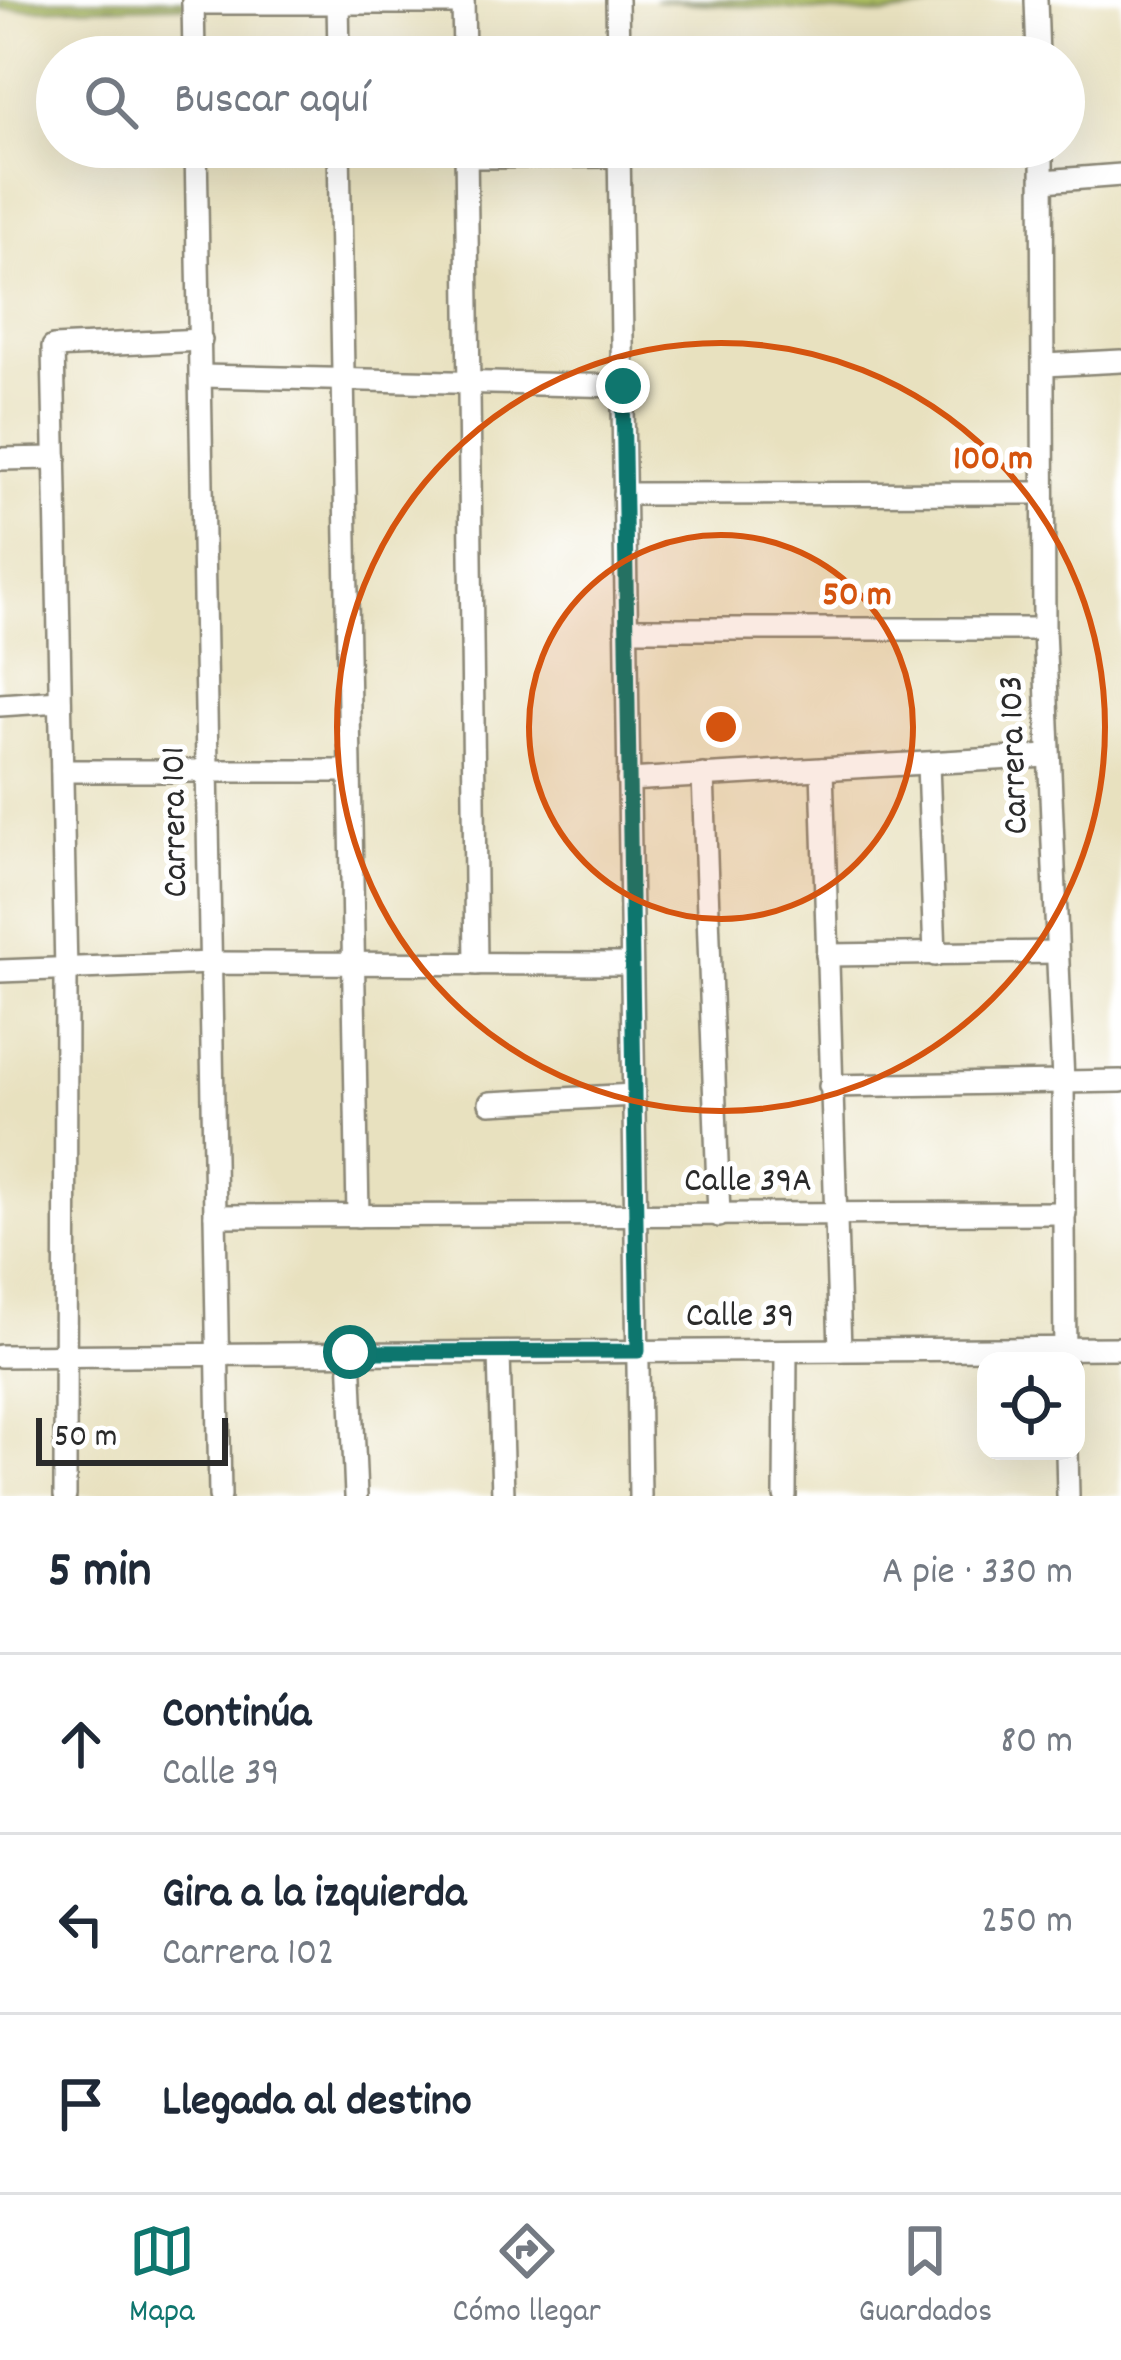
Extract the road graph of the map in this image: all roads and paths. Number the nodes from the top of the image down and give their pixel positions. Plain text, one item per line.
1 (617, 0) edge
2 (1036, 0) edge
3 (463, 1) edge
4 (193, 2) edge
5 (338, 2) edge
6 (194, 36) edge
7 (339, 36) edge
8 (464, 36) edge
9 (618, 36) edge
10 (1037, 36) edge
11 (197, 168) edge
12 (339, 168) edge
13 (466, 168) edge
14 (619, 168) edge
15 (1043, 168) edge
16 (1121, 175) edge
17 (1044, 181) junction
18 (201, 340) junction
19 (1121, 361) edge
20 (1045, 364) junction
21 (201, 376) junction
22 (340, 379) junction
23 (472, 383) junction
24 (623, 386) junction
25 (56, 458) junction
26 (0, 459) edge
27 (1043, 493) junction
28 (624, 494) junction
29 (626, 629) junction
30 (1044, 629) junction
31 (60, 701) junction
32 (0, 705) edge
33 (1047, 756) junction
34 (928, 764) junction
35 (822, 769) junction
36 (62, 771) junction
37 (209, 771) junction
38 (346, 771) junction
39 (703, 775) junction
40 (628, 780) junction
41 (1057, 952) junction
42 (826, 955) junction
43 (935, 955) junction
44 (212, 963) junction
45 (356, 963) junction
46 (476, 964) junction
47 (631, 964) junction
48 (0, 971) edge
49 (66, 972) junction
50 (1121, 1081) edge
51 (1064, 1082) junction
52 (830, 1087) junction
53 (633, 1095) junction
54 (490, 1103) dead end
55 (1065, 1213) junction
56 (833, 1215) junction
57 (215, 1216) junction
58 (358, 1216) junction
59 (634, 1216) junction
60 (719, 1216) junction
61 (1121, 1348) edge
62 (840, 1350) junction
63 (638, 1351) junction
64 (786, 1351) junction
65 (350, 1352) junction
66 (1065, 1352) edge
67 (1085, 1352) edge
68 (499, 1353) junction
69 (977, 1353) edge
70 (63, 1355) junction
71 (218, 1355) junction
72 (0, 1356) edge
73 (1067, 1460) edge
74 (65, 1496) edge
75 (220, 1496) edge
76 (356, 1496) edge
77 (503, 1496) edge
78 (640, 1496) edge
79 (785, 1496) edge
80 (1068, 1496) edge

1 - 9 street
2 - 10 street
3 - 5 street
3 - 8 street
4 - 5 street
4 - 6 street
5 - 7 street
11 - 18 street, Carrera 101
12 - 22 street
13 - 23 street
14 - 24 street
15 - 17 street, Carrera 103
16 - 17 street
17 - 20 street, Carrera 103
18 - 21 street, Carrera 101
18 - 25 street
19 - 20 street
20 - 27 street, Carrera 103
21 - 22 street
21 - 37 street, Carrera 101
22 - 23 street
22 - 38 street
23 - 24 street
23 - 46 street
24 - 28 street
25 - 26 street
25 - 31 street
27 - 28 street
27 - 30 street, Carrera 103
28 - 29 street
29 - 30 street
29 - 40 street
30 - 33 street, Carrera 103
31 - 32 street
31 - 36 street
33 - 34 street
33 - 41 street, Carrera 103
34 - 35 street
34 - 43 street
35 - 39 street
35 - 42 street
36 - 37 street
36 - 49 street
37 - 38 street
37 - 44 street, Carrera 101
38 - 45 street
39 - 40 street
39 - 60 street
40 - 47 street
41 - 43 street
41 - 51 street, Carrera 103
42 - 43 street
42 - 52 street
44 - 45 street
44 - 49 street
44 - 57 street, Carrera 101
45 - 46 street
45 - 58 street
46 - 47 street
47 - 53 street
48 - 49 street
49 - 70 street
50 - 51 street
51 - 52 street
51 - 55 street, Carrera 103
52 - 56 street
53 - 54 street
53 - 59 street
55 - 56 street, Calle 39A
55 - 66 street, Carrera 103
56 - 60 street, Calle 39A
56 - 62 street
57 - 58 street, Calle 39A
57 - 71 street, Carrera 101
58 - 59 street, Calle 39A
59 - 60 street, Calle 39A
59 - 63 street
61 - 67 street, Calle 39
62 - 64 street, Calle 39
62 - 69 street, Calle 39
63 - 64 street, Calle 39
63 - 68 street, Calle 39
63 - 78 street
64 - 79 street
65 - 68 street, Calle 39
65 - 71 street, Calle 39
65 - 76 street
68 - 77 street
70 - 71 street, Calle 39
70 - 72 street, Calle 39
70 - 74 street
71 - 75 street, Carrera 101
73 - 80 street

